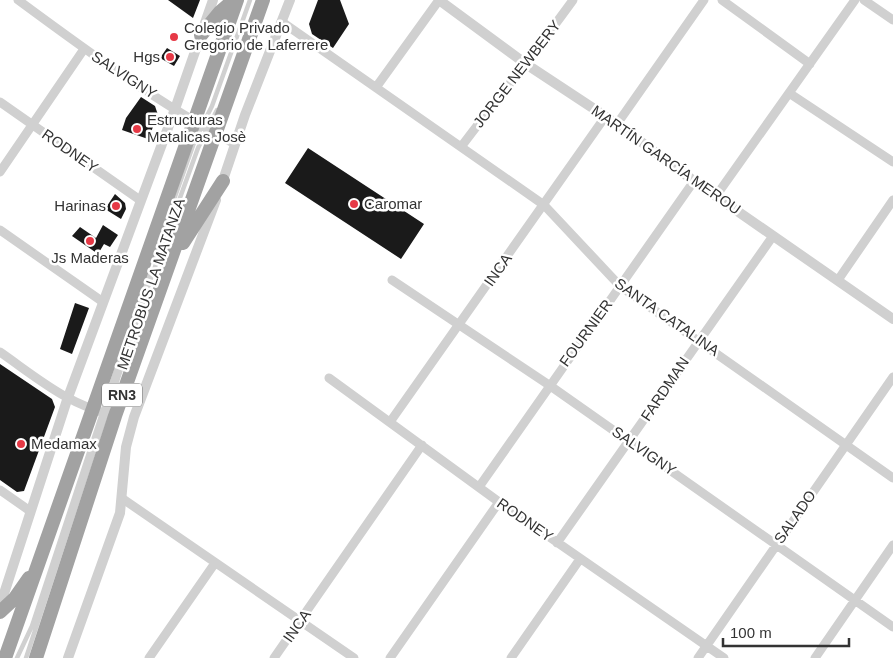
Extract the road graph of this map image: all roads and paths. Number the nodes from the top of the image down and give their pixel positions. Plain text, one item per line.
1 (18, 0) edge
2 (213, 0) edge
3 (236, 0) edge
4 (250, 0) edge
5 (256, 0) edge
6 (263, 0) edge
7 (290, 0) edge
8 (439, 0) edge
9 (573, 0) edge
10 (704, 0) edge
11 (722, 0) edge
12 (855, 0) edge
13 (864, 0) edge
14 (893, 20) edge
15 (282, 22) junction
16 (201, 35) junction
17 (84, 49) junction
18 (526, 64) junction
19 (810, 64) junction
20 (377, 86) junction
21 (789, 93) junction
22 (0, 102) edge
23 (175, 109) junction
24 (605, 117) junction
25 (617, 124) junction
26 (33, 126) junction
27 (205, 128) junction
28 (235, 144) junction
29 (461, 147) junction
30 (893, 162) edge
31 (0, 172) edge
32 (223, 181) junction
33 (694, 181) junction
34 (716, 196) junction
35 (140, 200) junction
36 (893, 200) edge
37 (544, 205) junction
38 (0, 230) edge
39 (773, 236) junction
40 (170, 262) junction
41 (392, 280) dead end
42 (838, 280) junction
43 (620, 286) junction
44 (103, 302) junction
45 (893, 319) edge
46 (460, 324) junction
47 (699, 340) junction
48 (0, 352) edge
49 (893, 377) edge
50 (329, 378) dead end
51 (548, 385) junction
52 (67, 400) junction
53 (104, 414) junction
54 (390, 422) junction
55 (629, 441) junction
56 (846, 444) junction
57 (422, 445) junction
58 (893, 478) edge
59 (479, 486) junction
60 (0, 490) edge
61 (123, 499) junction
62 (498, 502) junction
63 (30, 511) junction
64 (557, 542) junction
65 (776, 544) junction
66 (893, 545) edge
67 (580, 559) junction
68 (215, 562) junction
69 (39, 563) junction
70 (855, 601) junction
71 (0, 606) edge
72 (0, 612) edge
73 (300, 621) junction
74 (893, 627) edge
75 (706, 646) junction
76 (5, 658) edge
77 (17, 658) edge
78 (26, 658) edge
79 (36, 658) edge
80 (68, 658) edge
81 (149, 658) edge
82 (274, 658) edge
83 (354, 658) edge
84 (390, 658) edge
85 (511, 658) edge
86 (698, 658) edge
87 (724, 658) edge
88 (815, 658) edge

1 - 17 street, SALVIGNY
2 - 16 street
3 - 16 highway
3 - 27 highway, RN3
4 - 27 lane, METROBUS LA MATANZA
5 - 27 lane, METROBUS LA MATANZA
6 - 27 highway, RN3
7 - 15 street
8 - 18 street, MARTÍN GARCÍA MEROU
8 - 20 street
9 - 18 street, JORGE NEWBERY
10 - 25 street
11 - 19 street
12 - 19 street
13 - 14 street
15 - 20 street, SANTA CATALINA
15 - 28 street
16 - 23 street
17 - 23 street, SALVIGNY
17 - 26 street
18 - 24 street, MARTÍN GARCÍA MEROU
18 - 29 street, JORGE NEWBERY
19 - 21 street
20 - 29 street, SANTA CATALINA
21 - 30 street
21 - 34 street
22 - 26 street, RODNEY
23 - 27 street, SALVIGNY
23 - 35 street
24 - 25 street, MARTÍN GARCÍA MEROU
24 - 37 street, INCA
25 - 33 street, MARTÍN GARCÍA MEROU
26 - 31 street
26 - 35 street, RODNEY
27 - 28 street, SALVIGNY
27 - 40 highway, RN3
27 - 53 highway, RN3
27 - 53 lane, METROBUS LA MATANZA
28 - 32 street
29 - 37 street, SANTA CATALINA
32 - 40 highway
32 - 61 street
33 - 34 street, MARTÍN GARCÍA MEROU
33 - 43 street, FOURNIER
34 - 39 street, MARTÍN GARCÍA MEROU
35 - 44 street
36 - 42 street
37 - 43 street, SANTA CATALINA
37 - 46 street, INCA
38 - 44 street
39 - 42 street, MARTÍN GARCÍA MEROU
39 - 47 street, FARDMAN
40 - 53 highway, RN3
41 - 46 street, SALVIGNY
42 - 45 street, MARTÍN GARCÍA MEROU
43 - 47 street, SANTA CATALINA
43 - 51 street, FOURNIER
44 - 52 street
46 - 51 street, SALVIGNY
46 - 54 street, INCA
47 - 55 street, FARDMAN
47 - 56 street, SANTA CATALINA
48 - 52 street
49 - 56 street, SALADO
50 - 54 street, RODNEY
51 - 55 street, SALVIGNY
51 - 59 street, FOURNIER
52 - 53 street
52 - 63 street
53 - 69 highway, RN3
53 - 77 lane, METROBUS LA MATANZA
53 - 78 lane, METROBUS LA MATANZA
53 - 79 highway, RN3
54 - 57 street, RODNEY
55 - 64 street, FARDMAN
55 - 65 street, SALVIGNY
56 - 58 street, SANTA CATALINA
56 - 65 street, SALADO
57 - 59 street, RODNEY
57 - 73 street, INCA
59 - 62 street, RODNEY
60 - 63 street
61 - 68 street
61 - 80 street
62 - 64 street, RODNEY
62 - 84 street
63 - 71 street
64 - 67 street, RODNEY
65 - 70 street, SALVIGNY
65 - 75 street, SALADO
66 - 70 street
67 - 75 street, RODNEY
67 - 85 street
68 - 73 street
68 - 81 street
69 - 72 highway
69 - 76 highway, RN3
70 - 74 street, SALVIGNY
70 - 88 street
73 - 82 street, INCA
73 - 83 street
75 - 86 street, SALADO
75 - 87 street, RODNEY

